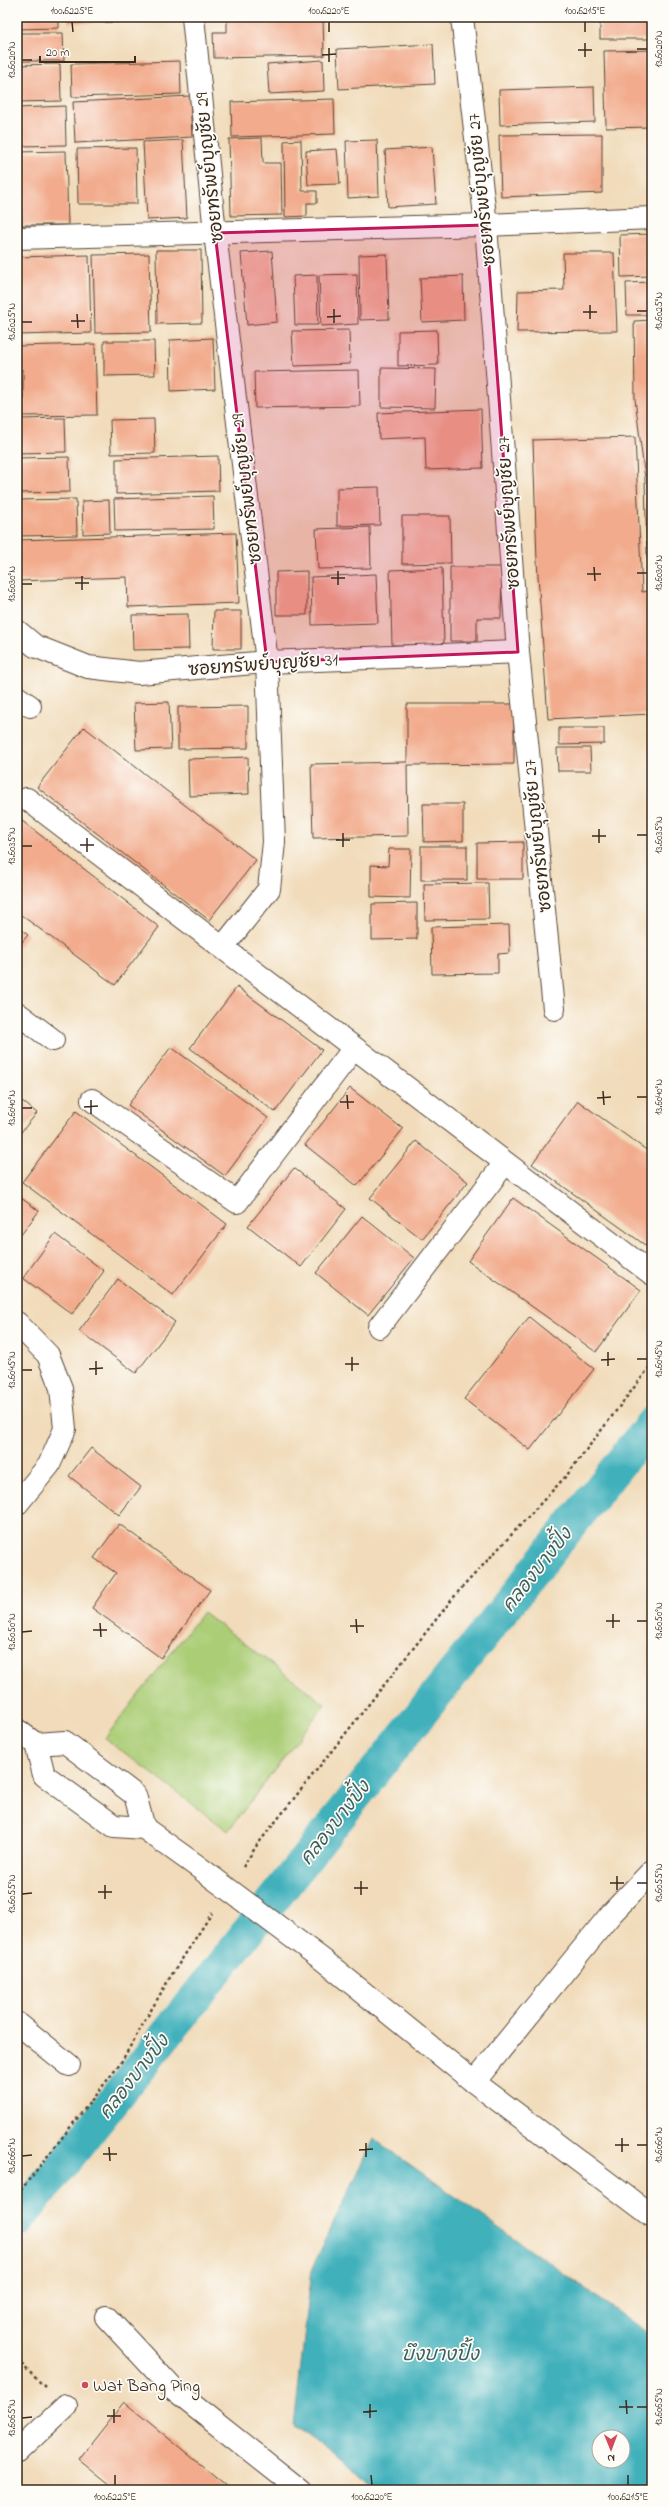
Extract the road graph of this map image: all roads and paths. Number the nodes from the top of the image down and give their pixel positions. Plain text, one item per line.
1 (193, 17) edge
2 (462, 17) edge
3 (652, 218) edge
4 (486, 225) junction
5 (215, 233) junction
6 (17, 238) edge
7 (17, 631) edge
8 (518, 652) junction
9 (267, 662) junction
10 (28, 799) dead end
11 (223, 947) junction
12 (554, 1009) dead end
13 (17, 1014) edge
14 (53, 1040) dead end
15 (354, 1048) junction
16 (92, 1100) dead end
17 (505, 1163) junction
18 (652, 1274) edge
19 (17, 1323) edge
20 (378, 1327) dead end
21 (652, 1364) edge
22 (17, 1504) edge
23 (17, 1730) edge
24 (36, 1744) junction
25 (144, 1828) junction
26 (241, 1870) dead end
27 (652, 1871) edge
28 (215, 1909) dead end
29 (17, 2023) edge
30 (68, 2065) dead end
31 (474, 2082) junction
32 (17, 2195) edge
33 (652, 2216) edge
34 (106, 2317) dead end
35 (17, 2360) edge
36 (66, 2406) joint
37 (17, 2452) edge
38 (300, 2490) edge

1 - 5 street, ซอยทรัพย์บุญชัย 29
2 - 4 street, ซอยทรัพย์บุญชัย 27
3 - 4 street
4 - 5 street
4 - 8 street, ซอยทรัพย์บุญชัย 27
5 - 6 street
5 - 9 street, ซอยทรัพย์บุญชัย 29
7 - 9 street, ซอยทรัพย์บุญชัย 31
8 - 9 street, ซอยทรัพย์บุญชัย 31
8 - 12 street, ซอยทรัพย์บุญชัย 27
9 - 11 street, ซอยทรัพย์บุญชัย 29
10 - 11 street
11 - 15 street
13 - 14 street
15 - 16 street
15 - 17 street
17 - 18 street
17 - 20 street
19 - 22 street
21 - 26 path
23 - 24 street
24 - 25 street
24 - 25 street
25 - 31 street
27 - 31 street
28 - 32 path
29 - 30 street
31 - 33 street
34 - 38 street
35 - 36 path
36 - 37 street

